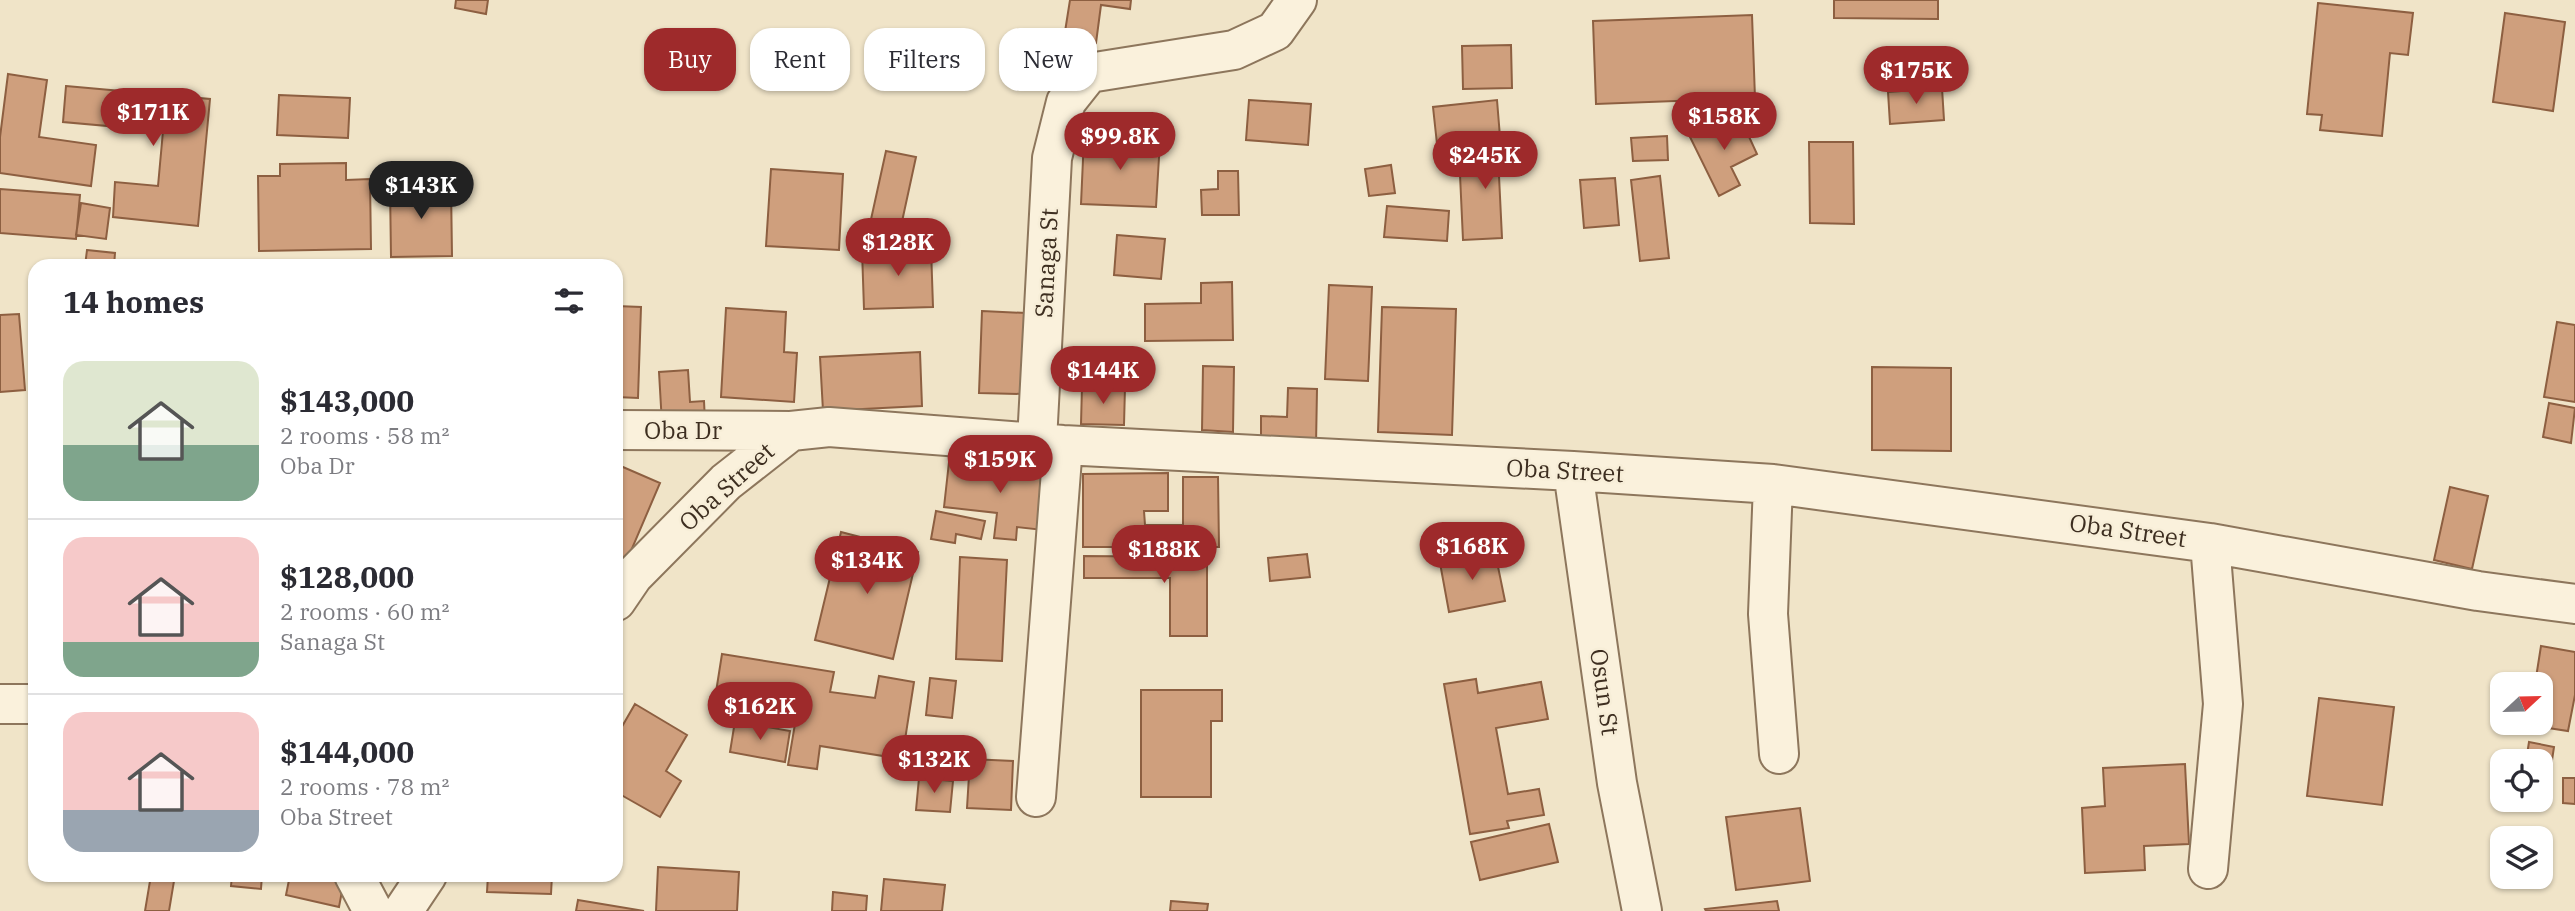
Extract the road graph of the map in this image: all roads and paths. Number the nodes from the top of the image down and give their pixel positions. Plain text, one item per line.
1 (1297, 0) edge
2 (623, 430) edge
3 (792, 431) junction
4 (1050, 443) junction
5 (1573, 471) junction
6 (1773, 484) junction
7 (2210, 543) junction
8 (623, 591) edge
9 (2575, 604) edge
10 (0, 704) edge
11 (28, 704) edge
12 (1779, 754) dead end
13 (1036, 797) dead end
14 (2208, 869) dead end
15 (358, 882) edge
16 (422, 882) edge
17 (373, 911) edge
18 (403, 911) edge
19 (1642, 911) edge

1 - 4 street, Sanaga St
2 - 3 street, Oba Dr
3 - 4 street, Oba Street
3 - 8 street, Oba Street
4 - 5 street, Oba Street
4 - 13 street, Sanaga St
5 - 6 street, Oba Street
5 - 19 street, Osun St
6 - 7 street, Oba Street
6 - 12 street
7 - 9 street, Oba Street
7 - 14 street
10 - 11 street
15 - 17 street
16 - 18 street

